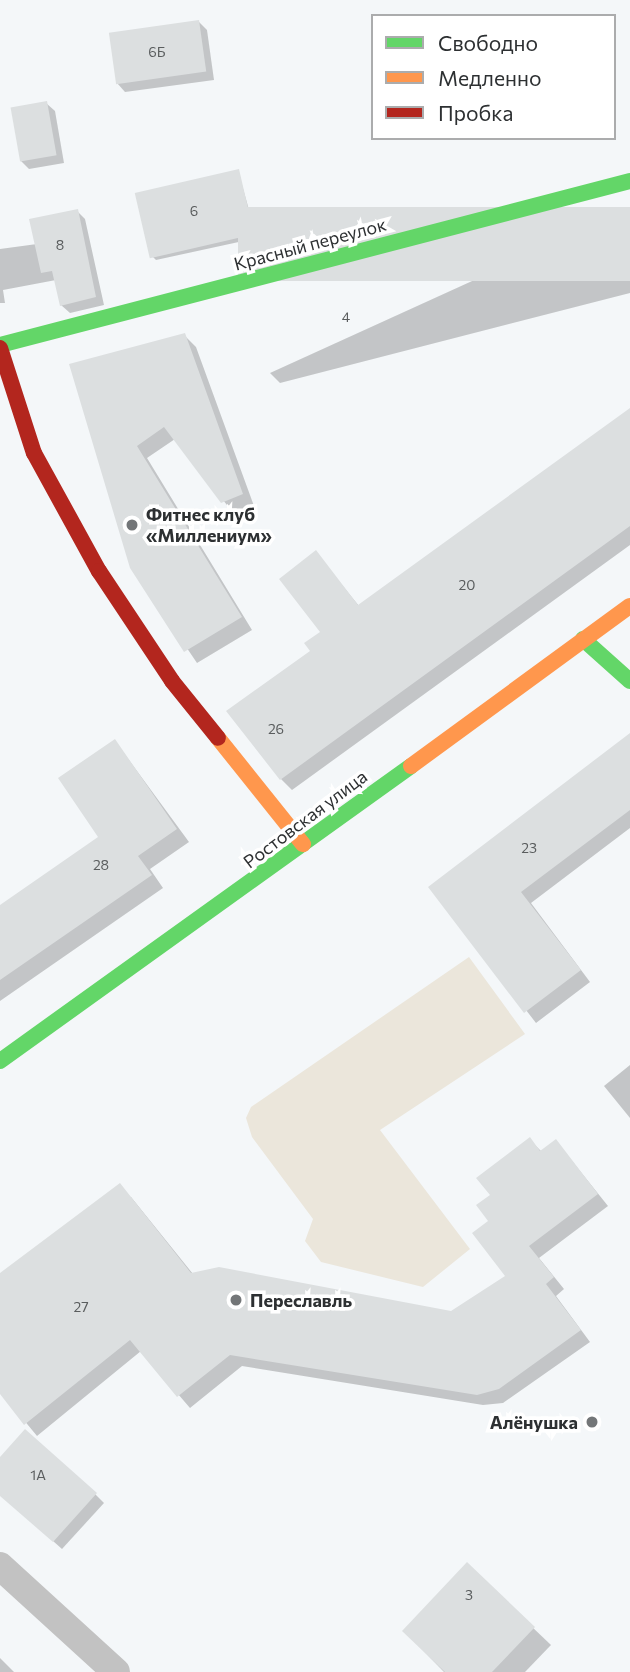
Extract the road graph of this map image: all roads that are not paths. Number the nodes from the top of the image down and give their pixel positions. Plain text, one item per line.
1 (630, 181) edge
2 (0, 347) edge
3 (630, 606) edge
4 (583, 639) junction
5 (630, 681) edge
6 (303, 844) junction
7 (0, 1060) edge
8 (0, 1566) edge
9 (116, 1672) edge

1 - 2 street, Красный переулок
2 - 6 street, Красный переулок
3 - 4 street, Ростовская улица
4 - 5 street
4 - 6 street, Ростовская улица
6 - 7 street, Ростовская улица
8 - 9 street

